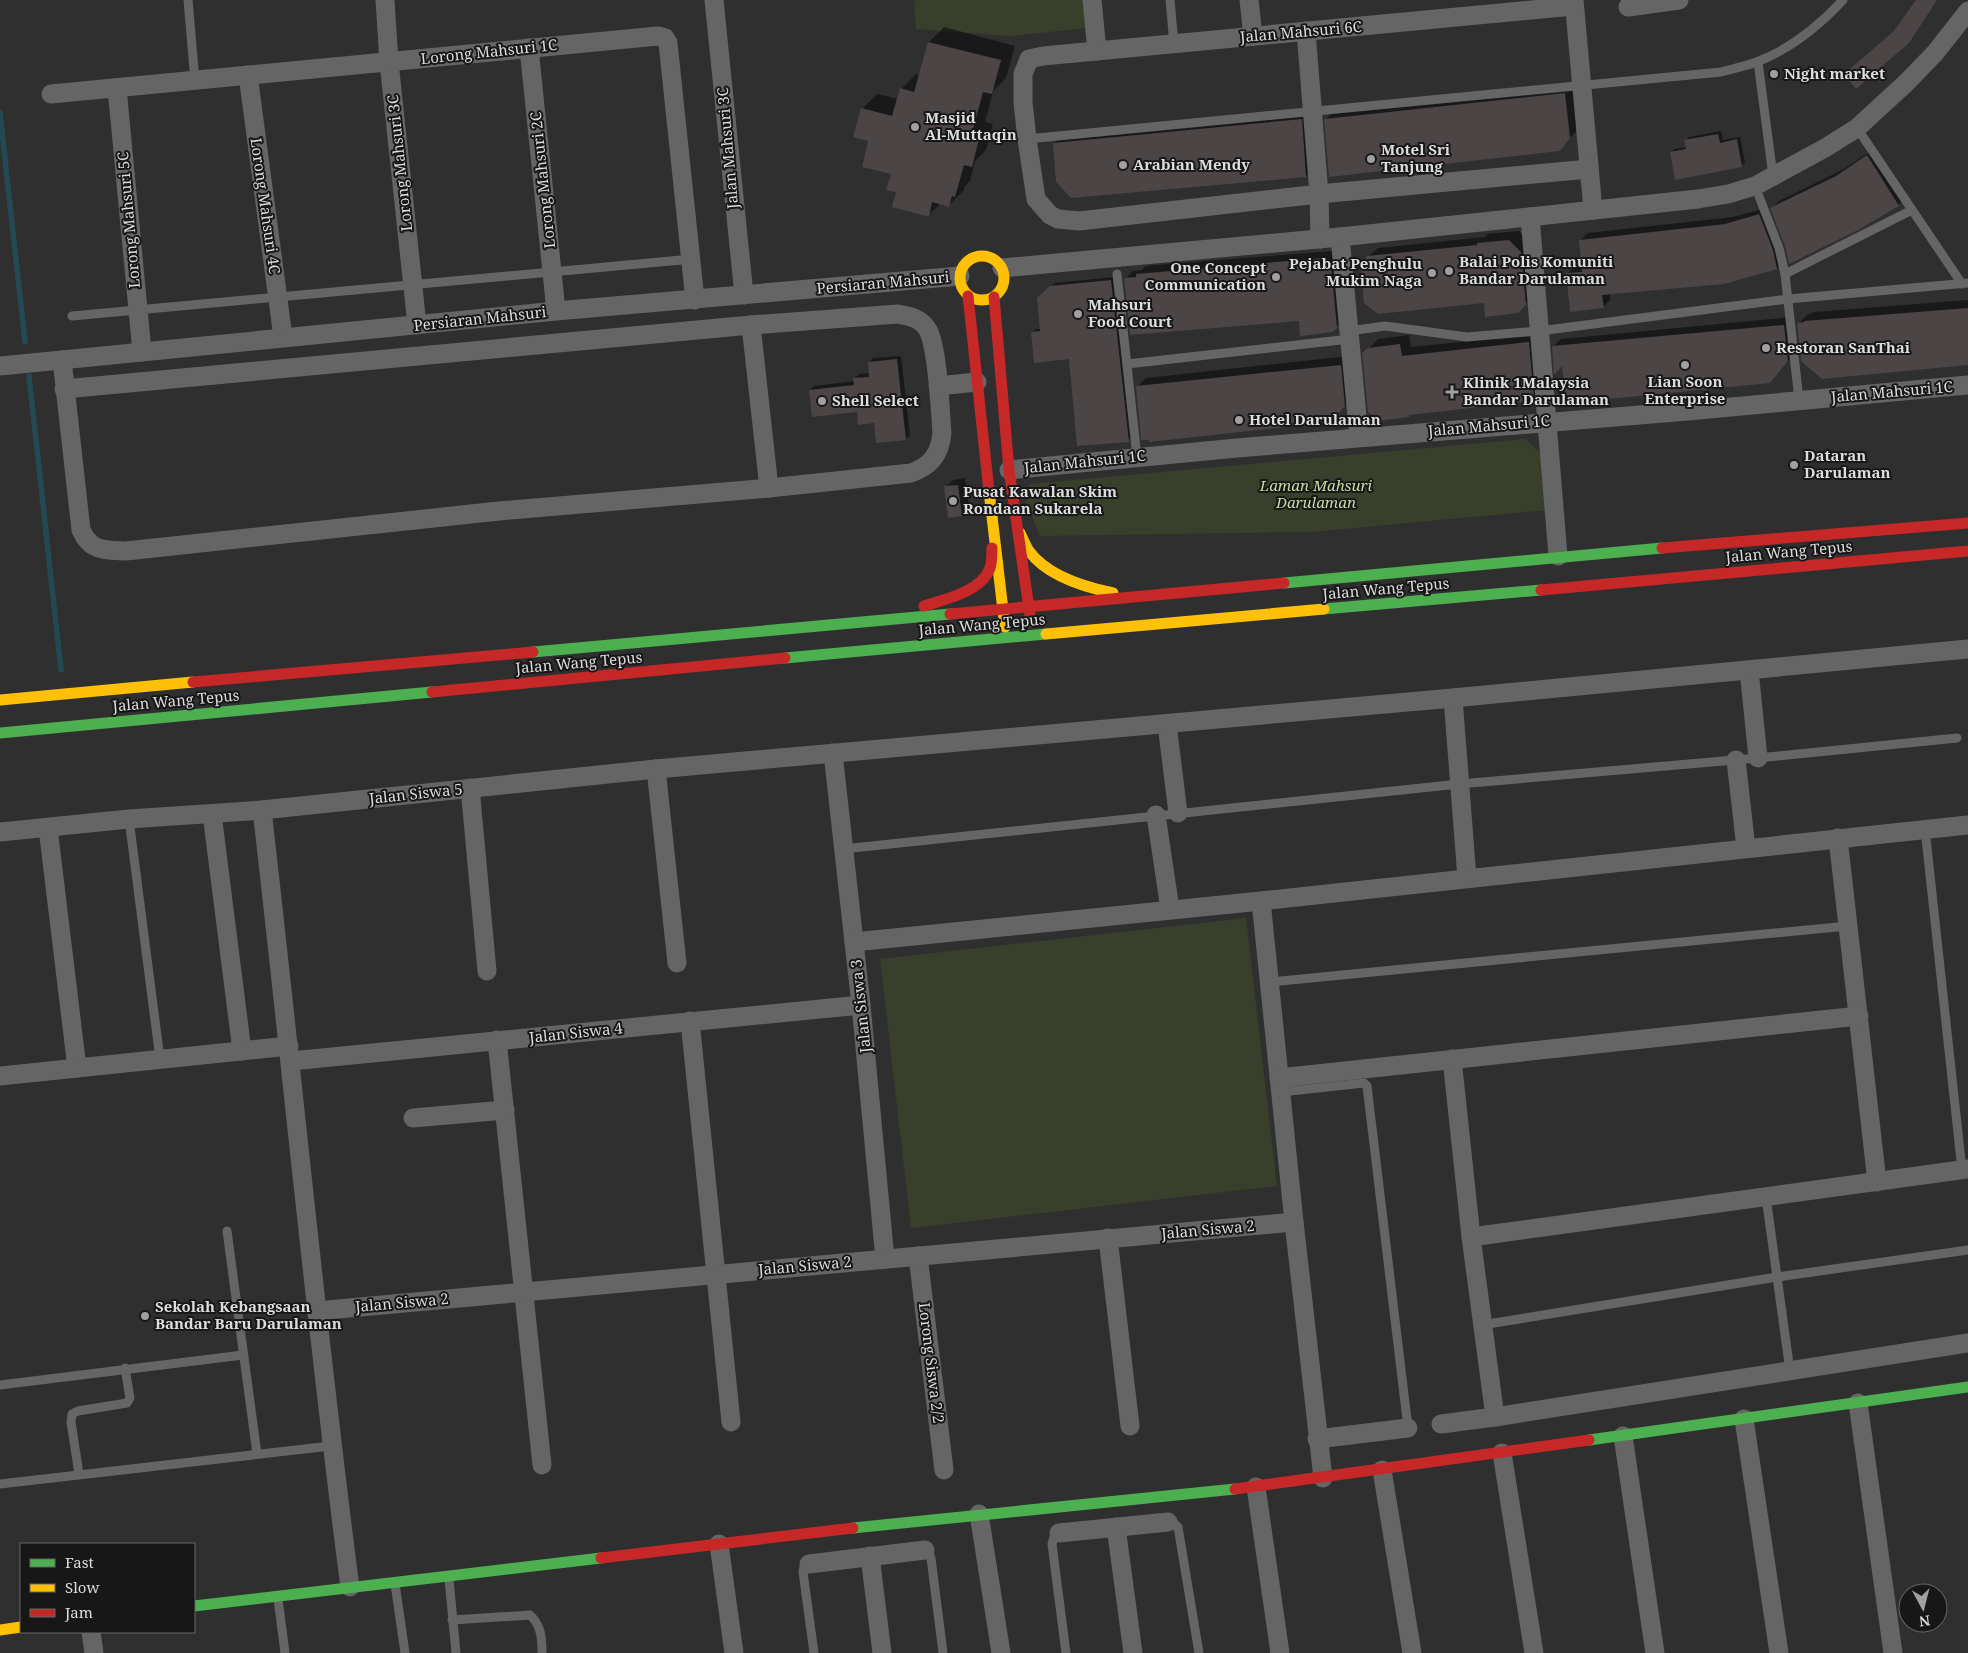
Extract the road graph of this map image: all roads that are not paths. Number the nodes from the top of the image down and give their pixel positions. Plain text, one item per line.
1 (188, 0) edge
2 (385, 0) edge
3 (714, 0) edge
4 (1092, 0) edge
5 (1170, 0) edge
6 (1249, 0) edge
7 (1679, 0) edge
8 (1843, 0) edge
9 (1574, 3) edge
10 (1628, 6) dead end
11 (1968, 11) edge
12 (1306, 31) junction
13 (1253, 36) junction
14 (1174, 44) junction
15 (529, 48) junction
16 (1097, 51) junction
17 (389, 62) junction
18 (1758, 62) junction
19 (248, 76) junction
20 (195, 81) junction
21 (1582, 86) junction
22 (117, 88) junction
23 (51, 94) dead end
24 (1313, 112) junction
25 (1857, 128) junction
26 (1027, 139) junction
27 (1589, 169) junction
28 (1773, 176) junction
29 (1755, 186) junction
30 (1319, 194) junction
31 (1593, 210) junction
32 (1912, 210) junction
33 (1530, 217) junction
34 (1340, 237) junction
35 (1320, 239) junction
36 (692, 259) junction
37 (1002, 268) junction
38 (553, 272) junction
39 (1117, 274) dead end
40 (1785, 274) junction
41 (960, 276) junction
42 (1965, 284) edge
43 (414, 285) junction
44 (837, 287) junction
45 (744, 295) junction
46 (968, 296) junction
47 (278, 297) junction
48 (994, 297) junction
49 (1788, 299) junction
50 (695, 300) junction
51 (137, 310) junction
52 (556, 312) junction
53 (72, 316) dead end
54 (841, 318) junction
55 (751, 324) junction
56 (417, 325) junction
57 (1539, 331) junction
58 (1350, 335) junction
59 (282, 337) junction
60 (142, 352) junction
61 (62, 360) junction
62 (1127, 364) junction
63 (0, 366) edge
64 (977, 382) junction
65 (1968, 385) edge
66 (938, 386) junction
67 (64, 389) junction
68 (1798, 400) junction
69 (1547, 422) junction
70 (1359, 437) junction
71 (1137, 457) junction
72 (1009, 470) junction
73 (769, 488) junction
74 (1968, 523) edge
75 (1018, 528) junction
76 (994, 534) junction
77 (1968, 550) edge
78 (1558, 556) junction
79 (1135, 597) junction
80 (1028, 606) junction
81 (1002, 609) junction
82 (890, 619) junction
83 (1032, 635) junction
84 (1006, 638) junction
85 (1968, 648) edge
86 (1749, 670) junction
87 (1453, 698) junction
88 (0, 700) edge
89 (1167, 724) junction
90 (0, 733) edge
91 (1957, 738) dead end
92 (833, 753) junction
93 (1758, 758) junction
94 (1736, 760) junction
95 (656, 769) junction
96 (1459, 784) junction
97 (470, 788) junction
98 (262, 810) junction
99 (1178, 813) junction
100 (212, 814) junction
101 (1156, 815) junction
102 (130, 819) junction
103 (1968, 824) edge
104 (48, 828) junction
105 (1925, 829) junction
106 (0, 832) edge
107 (1838, 838) junction
108 (1746, 848) junction
109 (843, 849) junction
110 (1467, 878) junction
111 (1261, 901) junction
112 (1170, 909) junction
113 (1848, 926) junction
114 (854, 942) junction
115 (677, 963) dead end
116 (487, 971) dead end
117 (1269, 982) junction
118 (861, 1005) junction
119 (1858, 1016) junction
120 (690, 1021) junction
121 (497, 1040) junction
122 (242, 1050) junction
123 (290, 1053) junction
124 (160, 1059) junction
125 (1452, 1059) junction
126 (77, 1068) junction
127 (0, 1076) edge
128 (1280, 1085) junction
129 (505, 1110) junction
130 (413, 1118) dead end
131 (1965, 1170) edge
132 (1877, 1182) junction
133 (1766, 1197) junction
134 (1294, 1222) junction
135 (227, 1231) dead end
136 (1108, 1238) junction
137 (1471, 1238) junction
138 (1968, 1250) edge
139 (918, 1256) junction
140 (885, 1259) junction
141 (717, 1274) junction
142 (1777, 1277) junction
143 (523, 1292) junction
144 (316, 1310) junction
145 (1482, 1325) junction
146 (1968, 1343) edge
147 (243, 1355) junction
148 (125, 1368) junction
149 (1790, 1372) junction
150 (0, 1385) edge
151 (1968, 1387) edge
152 (1858, 1403) junction
153 (1495, 1417) junction
154 (1744, 1419) junction
155 (731, 1422) dead end
156 (1440, 1424) dead end
157 (1130, 1426) dead end
158 (1408, 1428) joint
159 (1623, 1436) junction
160 (1317, 1439) junction
161 (331, 1446) junction
162 (1502, 1453) junction
163 (257, 1454) junction
164 (542, 1465) dead end
165 (944, 1470) dead end
166 (1382, 1470) junction
167 (79, 1474) junction
168 (1323, 1478) junction
169 (0, 1484) edge
170 (1256, 1487) junction
171 (980, 1514) junction
172 (1168, 1522) joint
173 (1116, 1527) junction
174 (1059, 1533) joint
175 (719, 1544) junction
176 (925, 1550) joint
177 (870, 1556) junction
178 (809, 1564) joint
179 (449, 1577) junction
180 (395, 1583) junction
181 (350, 1587) junction
182 (277, 1596) junction
183 (195, 1606) edge
184 (452, 1620) junction
185 (20, 1627) edge
186 (0, 1630) edge
187 (91, 1633) edge
188 (94, 1653) edge
189 (285, 1653) edge
190 (405, 1653) edge
191 (456, 1653) edge
192 (542, 1653) edge
193 (734, 1653) edge
194 (814, 1653) edge
195 (882, 1653) edge
196 (943, 1653) edge
197 (1001, 1653) edge
198 (1066, 1653) edge
199 (1133, 1653) edge
200 (1199, 1653) edge
201 (1280, 1653) edge
202 (1412, 1653) edge
203 (1534, 1653) edge
204 (1655, 1653) edge
205 (1779, 1653) edge
206 (1893, 1653) edge

1 - 20 lane
2 - 17 street, Lorong Mahsuri 3C
3 - 45 street, Jalan Mahsuri 3C
4 - 16 street
5 - 14 lane
6 - 13 street
7 - 10 street
8 - 18 lane
9 - 12 street, Jalan Mahsuri 6C
9 - 21 street
11 - 25 street
12 - 13 street, Jalan Mahsuri 6C
12 - 24 street
13 - 14 street, Jalan Mahsuri 6C
14 - 16 street, Jalan Mahsuri 6C
15 - 17 street, Lorong Mahsuri 1C
15 - 36 street, Lorong Mahsuri 1C
15 - 38 street, Lorong Mahsuri 2C
16 - 26 street, Jalan Mahsuri 6C
17 - 19 street, Lorong Mahsuri 1C
17 - 43 street, Lorong Mahsuri 3C
18 - 21 lane
18 - 28 lane
19 - 20 street, Lorong Mahsuri 1C
19 - 47 street, Lorong Mahsuri 4C
20 - 22 street, Lorong Mahsuri 1C
21 - 24 lane
21 - 27 street
22 - 23 street, Lorong Mahsuri 1C
22 - 51 street, Lorong Mahsuri 5C
24 - 26 lane
24 - 30 street
25 - 28 street
25 - 32 lane
26 - 30 street
27 - 30 street
27 - 31 street
28 - 29 street
29 - 31 street
29 - 40 lane
30 - 35 street
31 - 33 street
32 - 40 lane
32 - 42 lane
33 - 34 street
33 - 57 street
34 - 35 street
34 - 58 street
35 - 37 street
36 - 38 lane
36 - 50 street, Lorong Mahsuri 1C
37 - 41 main road
37 - 48 main road
38 - 43 lane
38 - 52 street, Lorong Mahsuri 2C
39 - 62 lane
40 - 49 lane
41 - 44 street, Persiaran Mahsuri
41 - 46 main road
42 - 49 lane
43 - 47 lane
43 - 56 street, Lorong Mahsuri 3C
44 - 45 street, Persiaran Mahsuri
44 - 54 street
45 - 50 street, Persiaran Mahsuri
46 - 48 main road
46 - 64 main road
47 - 51 lane
47 - 59 street, Lorong Mahsuri 4C
48 - 72 main road
49 - 57 lane
49 - 68 lane
50 - 52 street, Persiaran Mahsuri
51 - 53 lane
51 - 60 street, Lorong Mahsuri 5C
52 - 56 street, Persiaran Mahsuri
54 - 55 street
54 - 66 street
55 - 67 street
55 - 73 street
56 - 59 street, Persiaran Mahsuri
57 - 58 lane
57 - 69 street
58 - 62 lane
58 - 70 street
59 - 60 street, Persiaran Mahsuri
60 - 61 street, Persiaran Mahsuri
61 - 63 street, Persiaran Mahsuri
61 - 67 street
62 - 71 lane
64 - 66 street
64 - 76 main road
65 - 68 street, Jalan Mahsuri 1C
66 - 73 street
67 - 73 street
68 - 69 street, Jalan Mahsuri 1C
69 - 70 street, Jalan Mahsuri 1C
69 - 78 street
70 - 71 street, Jalan Mahsuri 1C
71 - 72 street, Jalan Mahsuri 1C
72 - 75 main road
74 - 78 main road, Jalan Wang Tepus
75 - 79 main road
75 - 80 main road
76 - 81 main road
76 - 82 main road
77 - 83 main road, Jalan Wang Tepus
78 - 79 main road, Jalan Wang Tepus
79 - 80 main road, Jalan Wang Tepus
80 - 81 main road, Jalan Wang Tepus
80 - 83 main road
81 - 82 main road, Jalan Wang Tepus
81 - 84 main road
82 - 88 main road, Jalan Wang Tepus
83 - 84 main road, Jalan Wang Tepus
84 - 90 main road, Jalan Wang Tepus
85 - 86 street, Jalan Siswa 5
86 - 87 street, Jalan Siswa 5
86 - 93 street
87 - 89 street, Jalan Siswa 5
87 - 96 street
89 - 92 street, Jalan Siswa 5
89 - 99 street
91 - 93 lane
92 - 95 street, Jalan Siswa 5
92 - 109 street, Jalan Siswa 3
93 - 94 lane
94 - 96 lane
94 - 108 street
95 - 97 street, Jalan Siswa 5
95 - 115 street
96 - 99 lane
96 - 110 street
97 - 98 street, Jalan Siswa 5
97 - 116 street
98 - 100 street, Jalan Siswa 5
98 - 123 street
99 - 101 lane
100 - 102 street, Jalan Siswa 5
100 - 122 street
101 - 109 lane
101 - 112 street
102 - 104 street, Jalan Siswa 5
102 - 124 lane
103 - 105 street
104 - 106 street, Jalan Siswa 5
104 - 126 street
105 - 107 street
105 - 131 lane
107 - 108 street
107 - 113 street
108 - 110 street
109 - 114 street, Jalan Siswa 3
110 - 111 street
111 - 112 street
111 - 117 street
112 - 114 street
113 - 117 lane
113 - 119 street
114 - 118 street, Jalan Siswa 3
117 - 128 street
118 - 120 street, Jalan Siswa 4
118 - 140 street, Jalan Siswa 3
119 - 125 street
119 - 132 street
120 - 121 street, Jalan Siswa 4
120 - 141 street
121 - 123 street, Jalan Siswa 4
121 - 129 street
122 - 123 street, Jalan Siswa 4
122 - 124 street, Jalan Siswa 4
123 - 144 street
124 - 126 street, Jalan Siswa 4
125 - 128 street
125 - 137 street
126 - 127 street, Jalan Siswa 4
128 - 134 street
128 - 158 lane
129 - 130 street
129 - 143 street
131 - 132 street
132 - 133 street
133 - 137 street
133 - 142 lane
134 - 136 street, Jalan Siswa 2
134 - 160 street
135 - 147 lane
136 - 139 street, Jalan Siswa 2
136 - 157 street
137 - 145 street
138 - 142 lane
139 - 140 street, Jalan Siswa 2
139 - 165 street, Lorong Siswa 2/2
140 - 141 street, Jalan Siswa 2
141 - 143 street, Jalan Siswa 2
141 - 155 street
142 - 145 lane
142 - 149 lane
143 - 144 street, Jalan Siswa 2
143 - 164 street
144 - 161 street
145 - 153 street
146 - 149 street
147 - 148 lane
147 - 163 lane
148 - 150 lane
148 - 167 lane
149 - 153 street
151 - 152 main road
152 - 154 main road
152 - 206 street
153 - 156 street
154 - 159 main road
154 - 205 street
158 - 160 street
159 - 162 main road
159 - 204 street
160 - 168 street
161 - 163 lane
161 - 181 street
162 - 166 main road
162 - 203 street
163 - 167 lane
166 - 168 main road
166 - 202 street
167 - 169 lane
168 - 170 main road
170 - 171 main road
170 - 201 street
171 - 175 main road
171 - 197 street
172 - 173 street
172 - 200 lane
173 - 174 street
173 - 199 street
174 - 198 lane
175 - 179 main road
175 - 193 street
176 - 177 street
176 - 196 lane
177 - 178 street
177 - 195 street
178 - 194 lane
179 - 180 main road
179 - 184 lane
180 - 181 main road
180 - 190 lane
181 - 182 main road
182 - 183 main road
182 - 189 lane
184 - 191 lane
184 - 192 lane
185 - 186 main road
187 - 188 street

